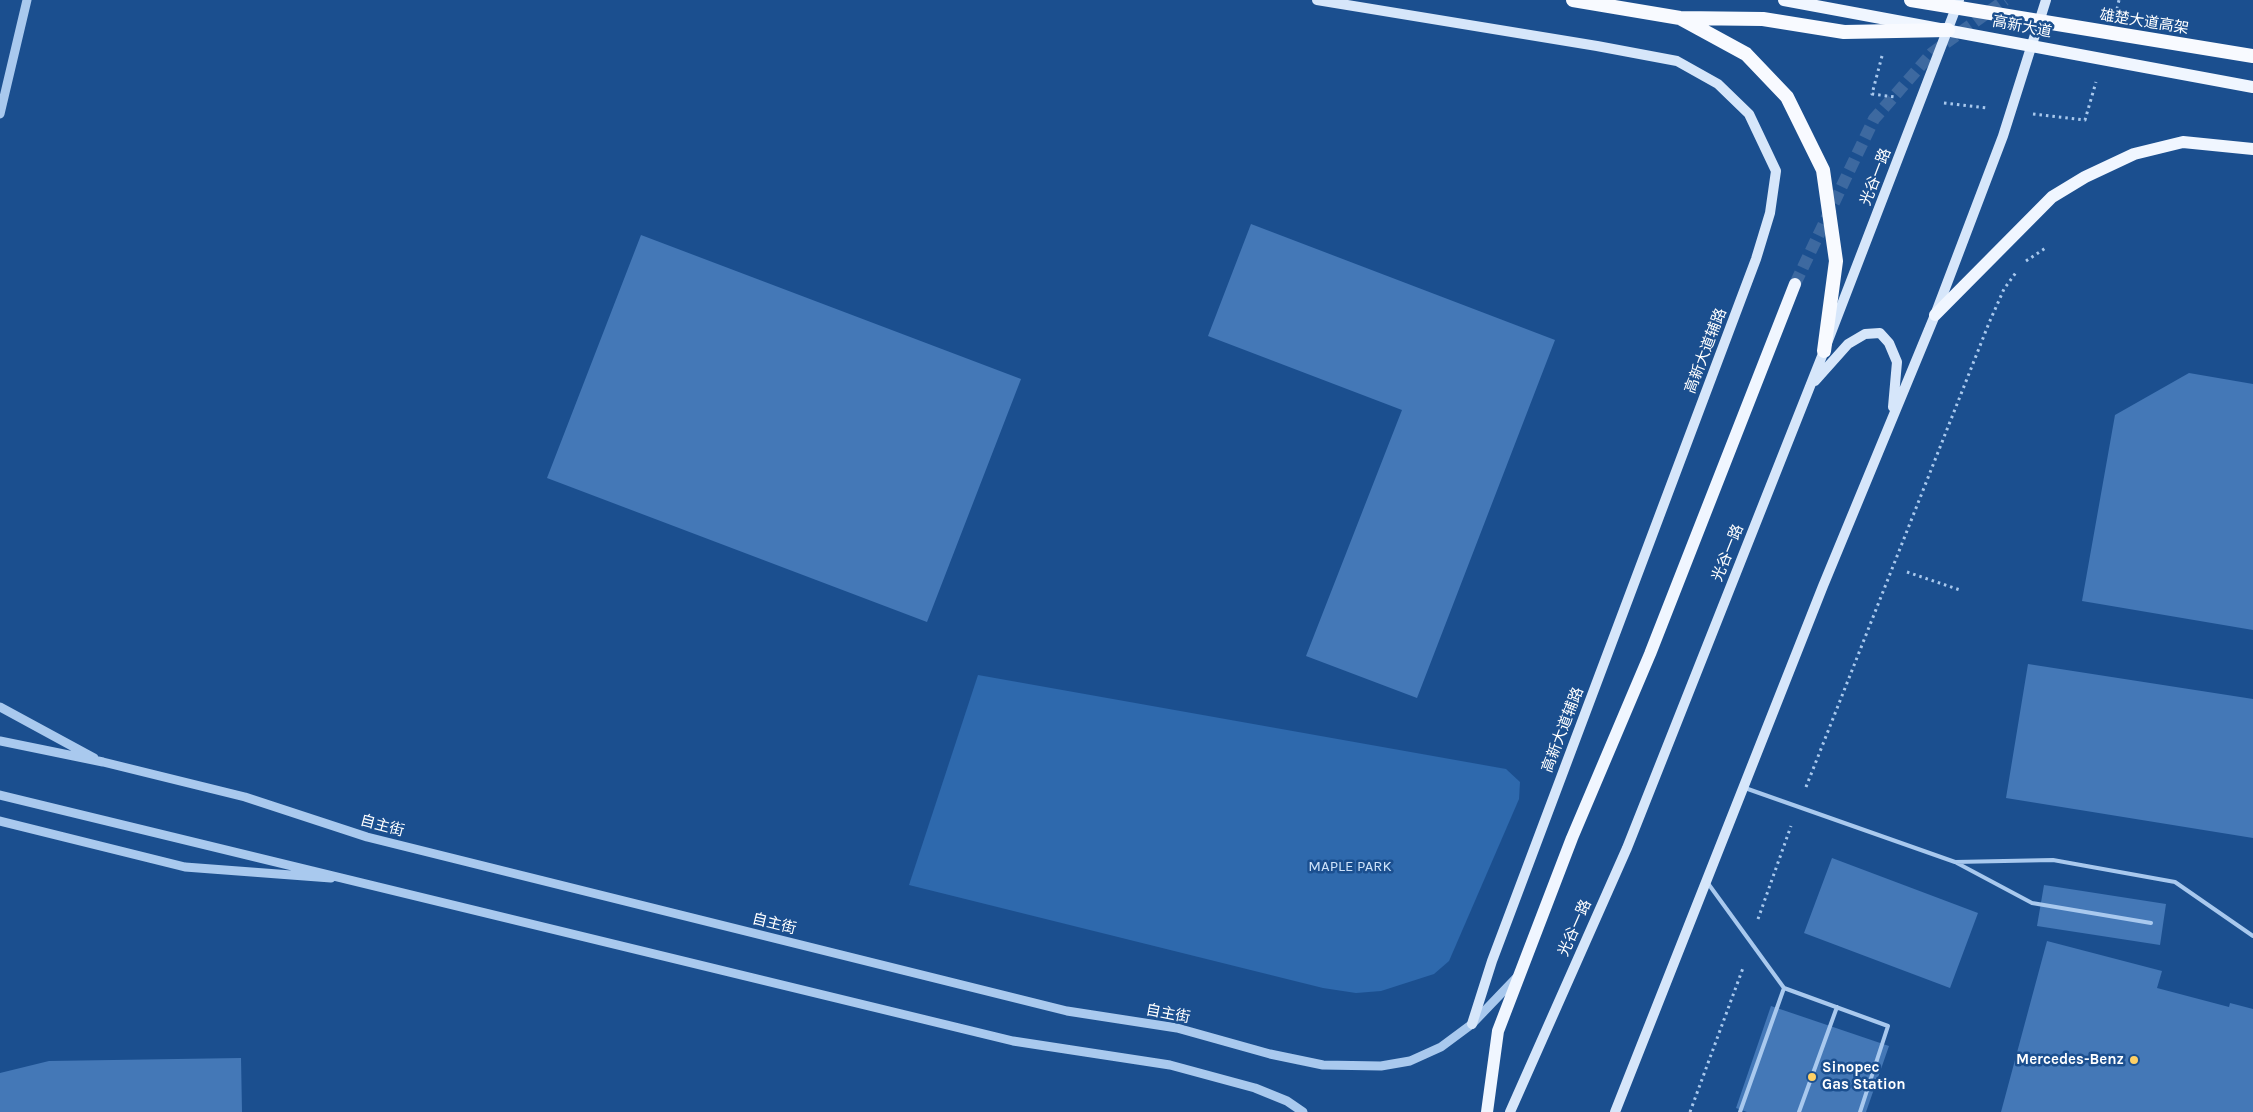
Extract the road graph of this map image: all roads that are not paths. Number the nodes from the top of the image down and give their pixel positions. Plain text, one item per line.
1 (27, 0) edge
2 (1317, 0) edge
3 (1574, 0) edge
4 (1784, 0) edge
5 (1911, 0) edge
6 (1960, 0) edge
7 (2046, 0) edge
8 (1680, 18) junction
9 (1948, 30) junction
10 (2032, 46) junction
11 (2253, 56) edge
12 (2253, 87) edge
13 (0, 114) edge
14 (2253, 149) edge
15 (1795, 284) tunnel mouth
16 (1935, 314) junction
17 (1824, 351) junction
18 (1811, 386) junction
19 (1892, 418) junction
20 (0, 708) edge
21 (0, 741) edge
22 (103, 762) junction
23 (1743, 787) junction
24 (0, 795) edge
25 (0, 821) edge
26 (1955, 862) junction
27 (1706, 880) junction
28 (360, 881) junction
29 (2150, 922) dead end
30 (2253, 936) edge
31 (1520, 974) junction
32 (1784, 988) junction
33 (1836, 1007) junction
34 (1472, 1024) junction
35 (1303, 1112) edge
36 (1487, 1112) edge
37 (1510, 1112) edge
38 (1614, 1112) edge
39 (1740, 1112) edge
40 (1799, 1112) edge
41 (1860, 1112) edge

1 - 13 street
2 - 34 main road, 高新大道辅路
3 - 8 highway
4 - 9 main road, 高新大道
5 - 11 highway, 雄楚大道高架, bridge
6 - 9 main road, 光谷一路
7 - 10 main road
8 - 9 highway
8 - 17 highway
9 - 10 main road, 高新大道
9 - 17 main road, 光谷一路
10 - 12 main road, 高新大道
10 - 16 main road
14 - 16 main road
15 - 31 main road
16 - 19 main road
17 - 18 main road, 光谷一路
18 - 19 main road
18 - 37 main road, 光谷一路
19 - 23 main road
20 - 22 street
21 - 22 street, 自主街
22 - 34 street, 自主街
23 - 26 lane
23 - 27 main road
24 - 28 street
25 - 28 street
26 - 29 lane
26 - 30 lane
27 - 32 lane
27 - 38 main road
28 - 35 street
31 - 34 street, 自主街
31 - 36 main road
32 - 33 lane
32 - 39 lane
33 - 40 lane
33 - 41 lane

